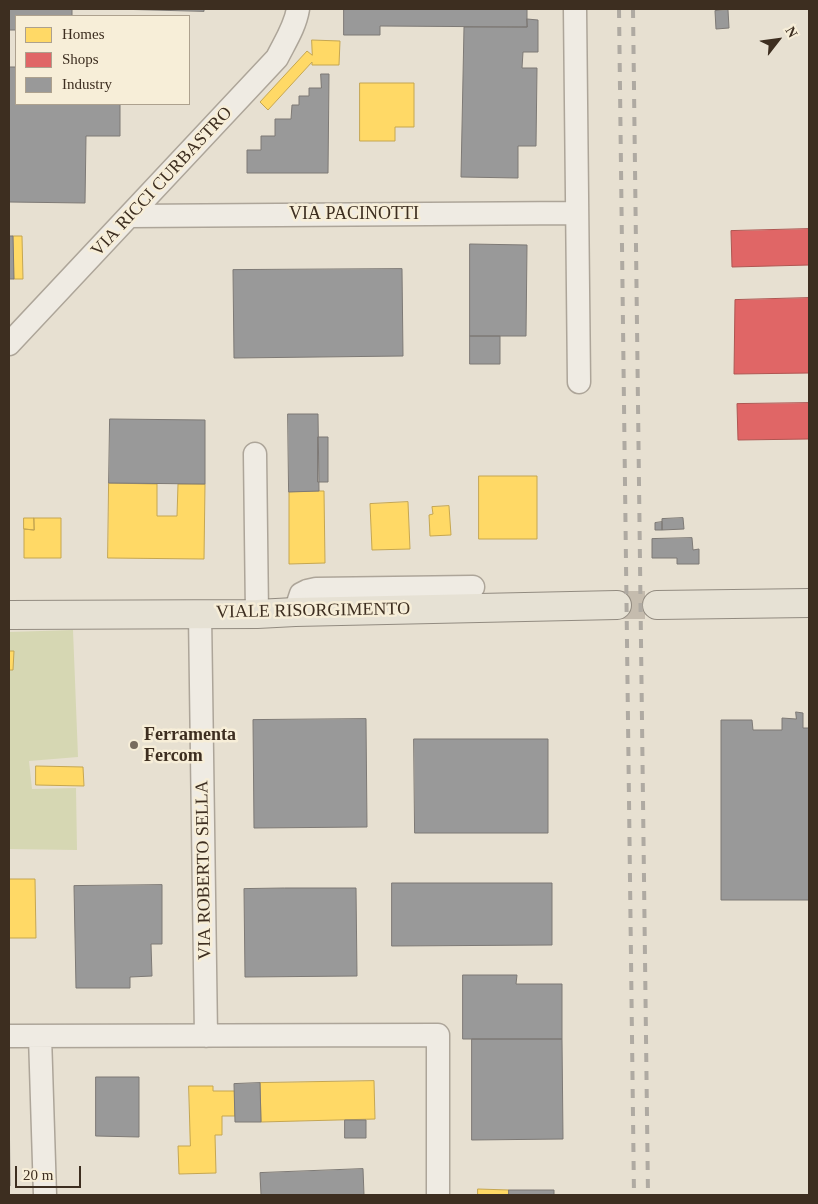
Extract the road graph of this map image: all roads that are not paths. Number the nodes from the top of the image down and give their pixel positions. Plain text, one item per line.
1 (298, 9) edge
2 (575, 9) edge
3 (577, 213) junction
4 (130, 216) junction
5 (9, 344) edge
6 (579, 382) dead end
7 (254, 454) dead end
8 (473, 587) dead end
9 (809, 603) edge
10 (617, 605) tunnel mouth
11 (657, 605) tunnel mouth
12 (295, 612) junction
13 (200, 614) junction
14 (257, 614) junction
15 (9, 615) edge
16 (9, 1036) edge
17 (40, 1036) junction
18 (206, 1036) junction
19 (45, 1195) edge
20 (438, 1195) edge

1 - 4 street, VIA RICCI CURBASTRO
2 - 3 street
3 - 4 street, VIA PACINOTTI
3 - 6 street
4 - 5 street, VIA RICCI CURBASTRO
7 - 14 street
8 - 12 street
9 - 11 main road
10 - 12 main road, VIALE RISORGIMENTO
12 - 14 main road, VIALE RISORGIMENTO
13 - 14 main road, VIALE RISORGIMENTO
13 - 15 main road, VIALE RISORGIMENTO
13 - 18 street, VIA ROBERTO SELLA
16 - 17 street
17 - 18 street
17 - 19 street
18 - 20 street

